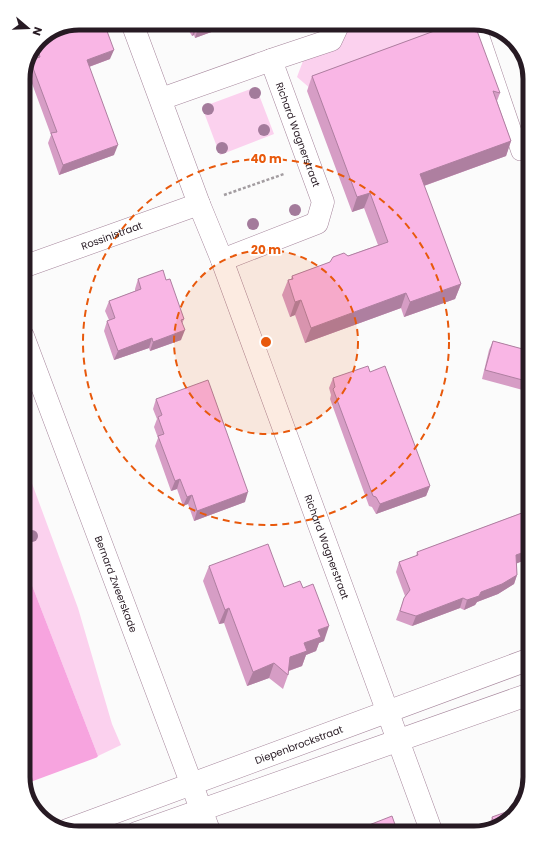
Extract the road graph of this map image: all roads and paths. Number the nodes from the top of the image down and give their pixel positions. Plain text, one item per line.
1 (135, 30) edge
2 (336, 30) edge
3 (465, 30) edge
4 (271, 60) junction
5 (161, 99) junction
6 (520, 152) dead end
7 (310, 164) junction
8 (199, 204) junction
9 (222, 260) junction
10 (30, 265) edge
11 (30, 354) edge
12 (523, 662) edge
13 (523, 696) edge
14 (388, 712) junction
15 (398, 740) junction
16 (193, 783) junction
17 (202, 809) junction
18 (78, 826) edge
19 (155, 826) edge
20 (208, 826) edge
21 (429, 826) edge

1 - 5 street, Richard Wagnerstraat
2 - 4 street
3 - 6 lane
4 - 5 street
4 - 7 street, Richard Wagnerstraat
5 - 8 street, Richard Wagnerstraat
7 - 8 path
7 - 9 street, Richard Wagnerstraat
8 - 9 street, Richard Wagnerstraat
8 - 10 street, Rossinistraat
9 - 14 street, Richard Wagnerstraat
11 - 16 street, Bernard Zweerskade
12 - 14 street, Diepenbrockstraat
13 - 15 street
14 - 15 street, Richard Wagnerstraat
14 - 16 street, Diepenbrockstraat
15 - 17 street
15 - 21 street, Richard Wagnerstraat
16 - 17 street, Bernard Zweerskade
16 - 18 street, Diepenbrockstraat
17 - 19 street
17 - 20 street, Bernard Zweerskade

